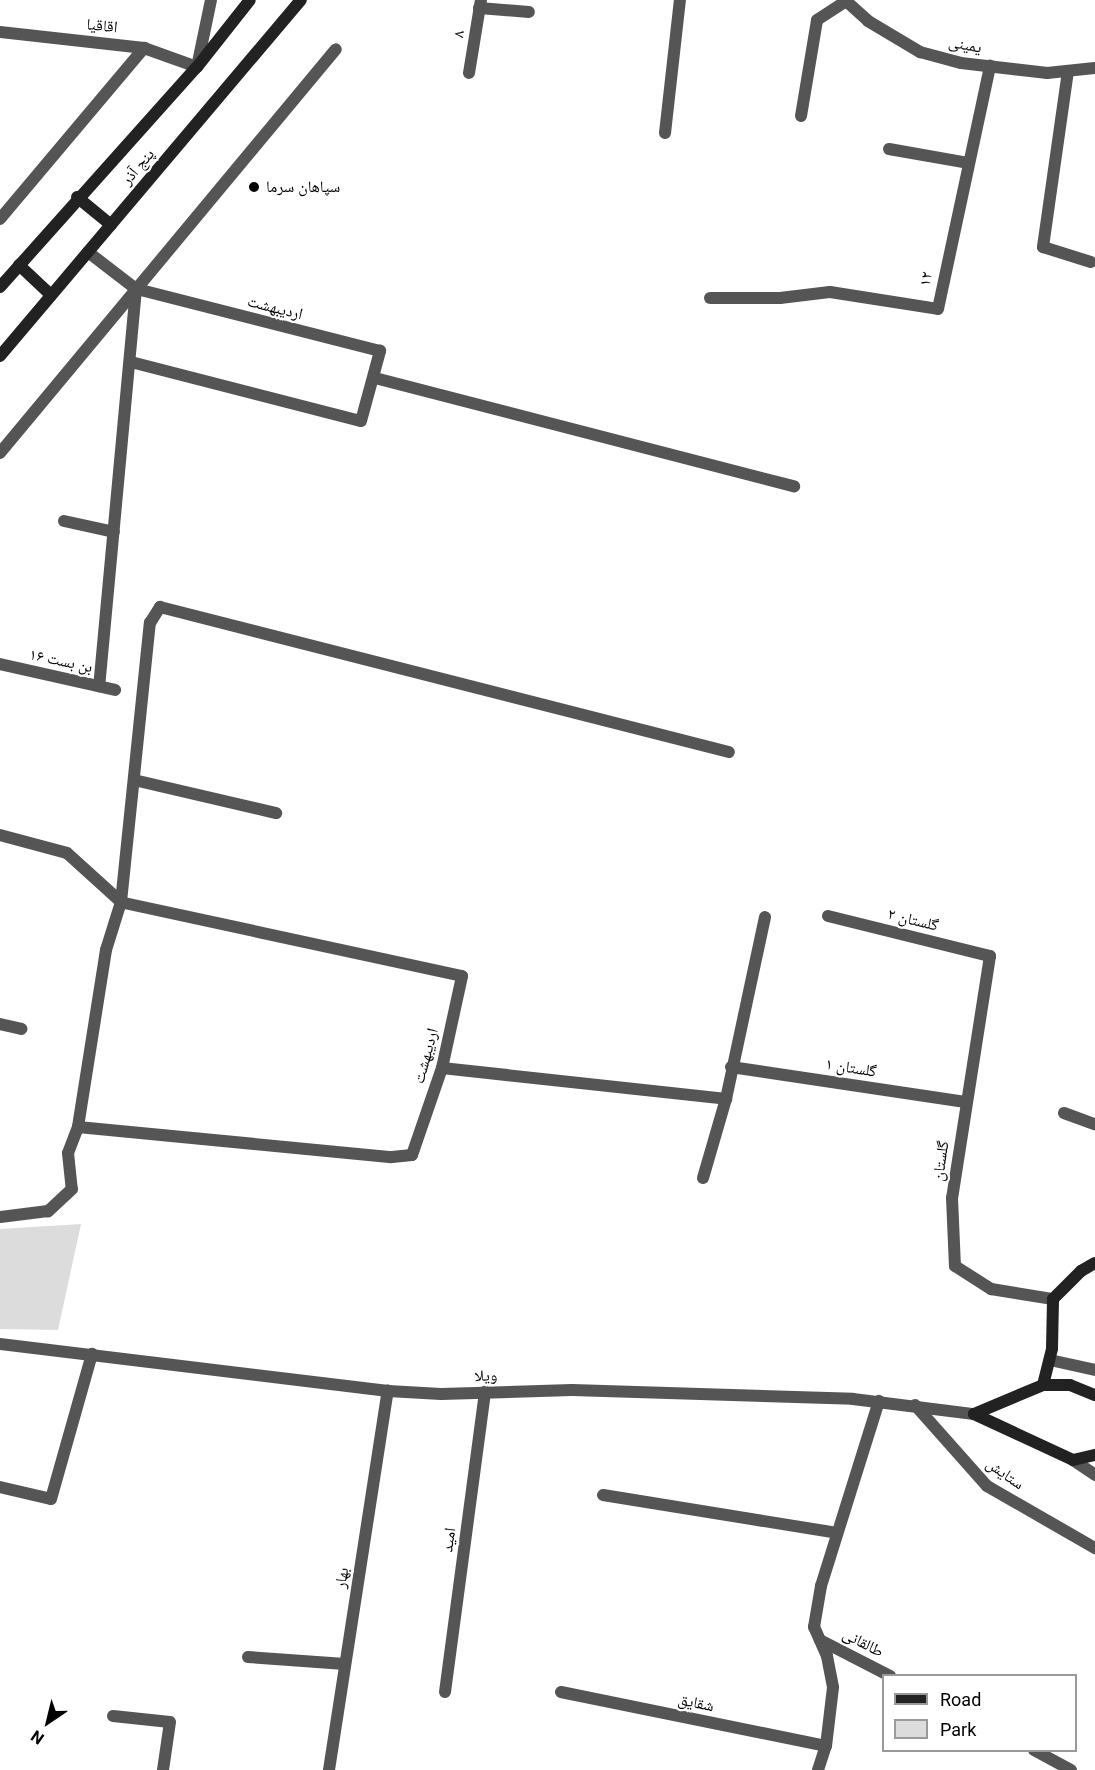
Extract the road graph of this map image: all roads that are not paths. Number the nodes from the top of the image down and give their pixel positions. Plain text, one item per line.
1 (211, 0) edge
2 (250, 0) edge
3 (302, 0) edge
4 (680, 0) edge
5 (845, 1) edge
6 (480, 4) edge
7 (529, 12) dead end
8 (0, 32) edge
9 (144, 48) junction
10 (336, 49) dead end
11 (990, 66) junction
12 (197, 68) junction
13 (1095, 68) edge
14 (1068, 71) junction
15 (469, 72) dead end
16 (801, 116) dead end
17 (664, 133) dead end
18 (889, 149) dead end
19 (968, 163) junction
20 (77, 197) junction
21 (0, 219) edge
22 (111, 225) junction
23 (88, 252) junction
24 (1091, 262) dead end
25 (19, 265) junction
26 (0, 287) edge
27 (136, 289) junction
28 (51, 295) junction
29 (710, 298) dead end
30 (0, 356) edge
31 (131, 362) junction
32 (375, 378) junction
33 (0, 453) edge
34 (794, 486) dead end
35 (64, 521) dead end
36 (114, 532) junction
37 (0, 664) edge
38 (99, 686) junction
39 (115, 690) dead end
40 (729, 752) dead end
41 (134, 780) junction
42 (276, 813) dead end
43 (0, 835) edge
44 (122, 902) junction
45 (828, 915) dead end
46 (765, 917) dead end
47 (990, 956) joint
48 (0, 1024) edge
49 (21, 1029) dead end
50 (731, 1067) junction
51 (442, 1068) junction
52 (726, 1099) junction
53 (965, 1102) junction
54 (1064, 1113) dead end
55 (1095, 1124) edge
56 (78, 1127) junction
57 (703, 1178) dead end
58 (0, 1217) edge
59 (1095, 1263) edge
60 (1053, 1299) junction
61 (0, 1344) edge
62 (92, 1354) junction
63 (1050, 1360) junction
64 (1095, 1370) edge
65 (1042, 1385) junction
66 (388, 1390) junction
67 (485, 1392) junction
68 (1095, 1395) edge
69 (879, 1401) junction
70 (915, 1405) junction
71 (975, 1414) junction
72 (1095, 1455) edge
73 (1073, 1460) junction
74 (1095, 1475) edge
75 (0, 1487) edge
76 (603, 1495) dead end
77 (837, 1533) junction
78 (1095, 1548) edge
79 (820, 1640) junction
80 (248, 1657) dead end
81 (345, 1664) junction
82 (886, 1674) edge
83 (445, 1692) dead end
84 (561, 1692) dead end
85 (113, 1716) dead end
86 (826, 1746) junction
87 (1038, 1752) edge
88 (163, 1770) edge
89 (329, 1770) edge
90 (818, 1770) edge
91 (1071, 1770) edge

1 - 12 street
2 - 12 main road, پنج آذر
3 - 22 main road, پنج آذر
4 - 17 street
5 - 11 street, یمینی
5 - 16 street
6 - 7 street
6 - 15 street, ۸
8 - 9 street, اقاقیا
9 - 12 street, اقاقیا
9 - 21 street
10 - 27 street
11 - 14 street, یمینی
11 - 19 street, ۱۲
12 - 20 main road, پنج آذر
13 - 14 street, یمینی
14 - 24 street
18 - 19 street
19 - 29 street, ۱۲
20 - 22 main road
20 - 25 main road, پنج آذر
22 - 23 main road, پنج آذر
23 - 27 street
23 - 28 main road, پنج آذر
25 - 26 main road, پنج آذر
25 - 28 main road
27 - 31 street
27 - 32 street, اردیبهشت
27 - 33 street
28 - 30 main road, پنج آذر
31 - 32 street
31 - 36 street
32 - 34 street
35 - 36 street
36 - 38 street
37 - 38 street, بن بست ۱۶
38 - 39 street, بن بست ۱۶
40 - 41 street
41 - 42 street
41 - 44 street
43 - 44 street, اردیبهشت
44 - 51 street, اردیبهشت
44 - 56 street
45 - 47 street, گلستان ۲
46 - 50 street
47 - 53 street, گلستان
48 - 49 street
50 - 52 street
50 - 53 street, گلستان ۱
51 - 52 street
51 - 56 street, اردیبهشت
52 - 57 street
53 - 60 street, گلستان
54 - 55 street
56 - 58 street
59 - 60 main road
60 - 63 main road
61 - 62 street, ویلا
62 - 66 street, ویلا
62 - 75 street
63 - 64 street
63 - 65 main road
65 - 68 main road
65 - 71 main road
66 - 67 street, ویلا
66 - 81 street, بهار
67 - 69 street, ویلا
67 - 83 street, امید
69 - 70 street, ویلا
69 - 77 street
70 - 71 street, ویلا
70 - 78 street, ستایش
71 - 73 main road
72 - 73 main road
73 - 74 street
76 - 77 street
77 - 79 street
79 - 82 street, طالقانی
79 - 86 street
80 - 81 street
81 - 89 street, بهار
84 - 86 street, شقایق
85 - 88 street
86 - 90 street
87 - 91 street

